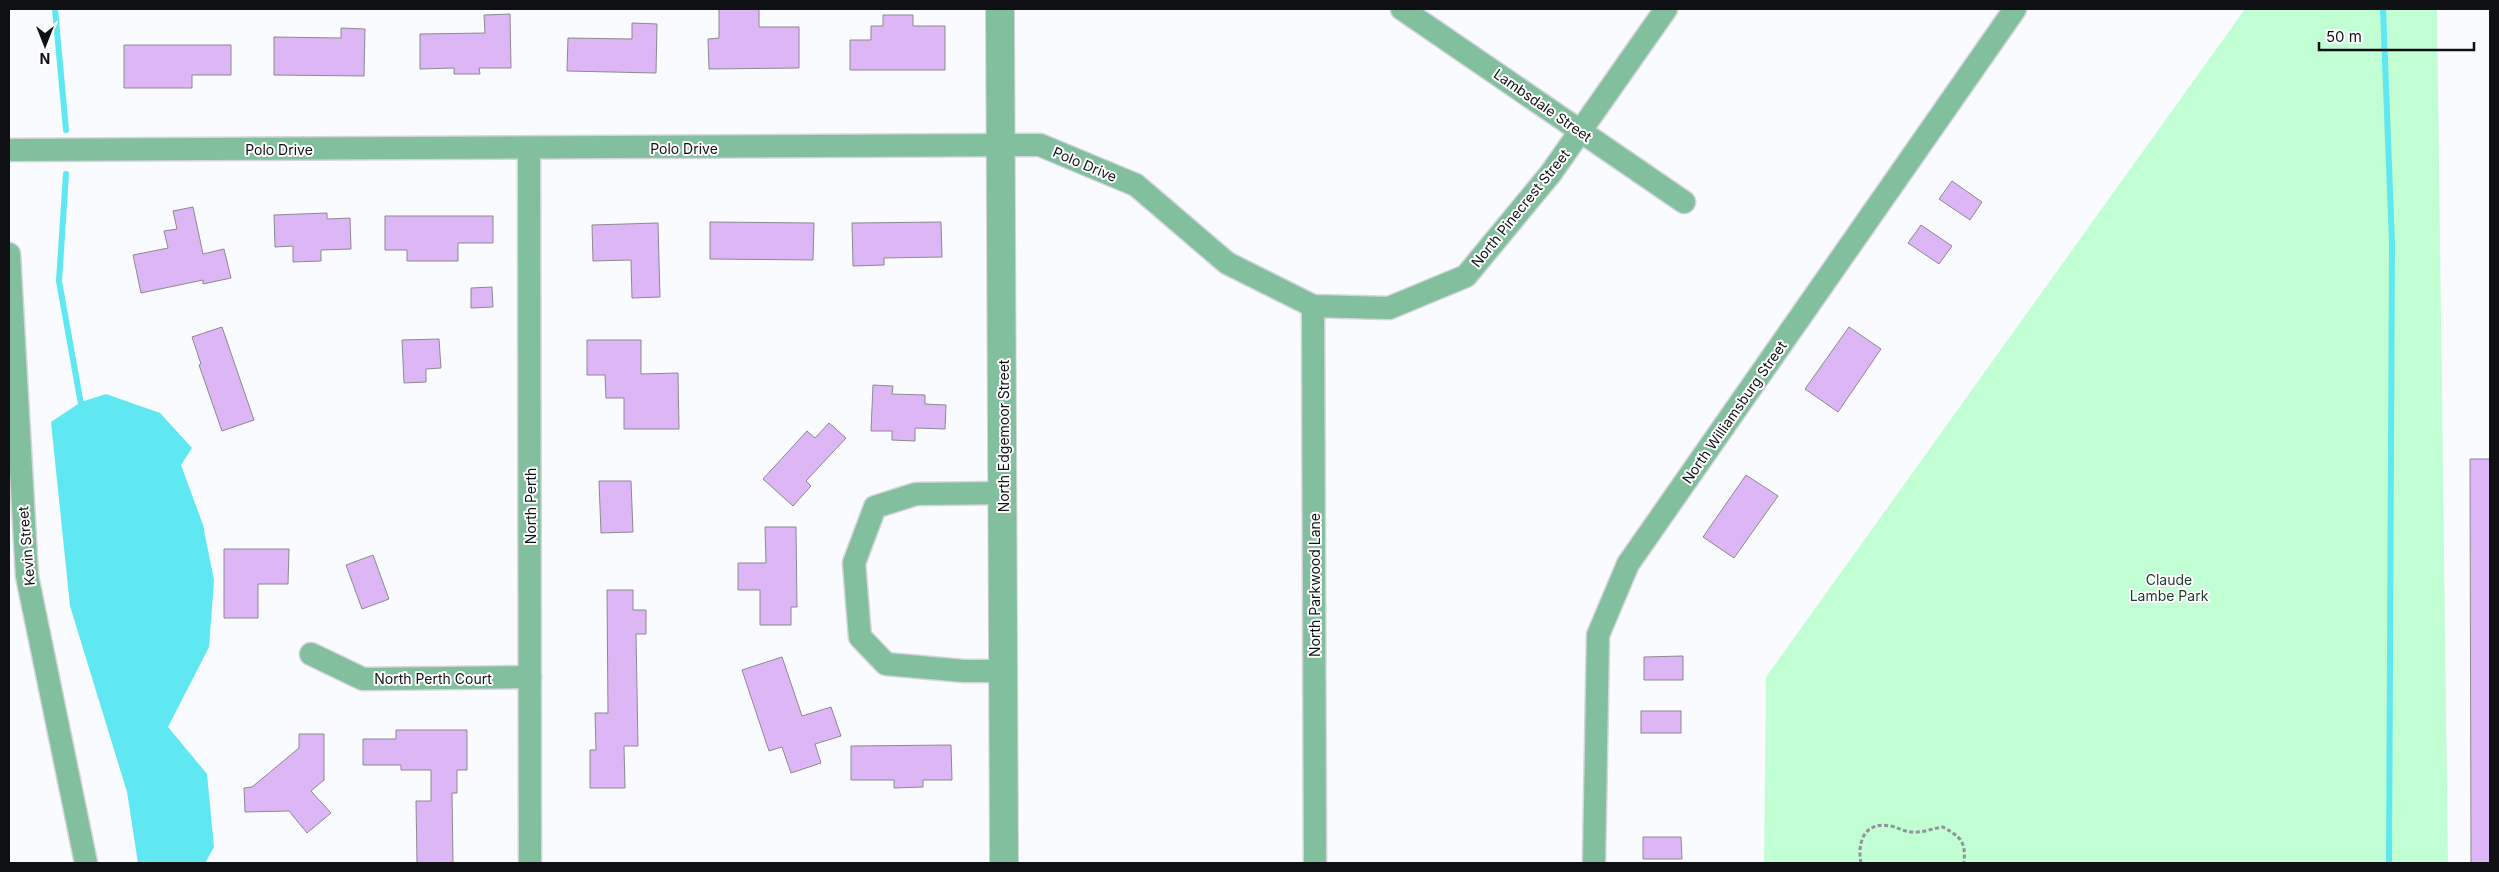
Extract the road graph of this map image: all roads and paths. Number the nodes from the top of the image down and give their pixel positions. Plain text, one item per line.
1 (1000, 9) edge
2 (1402, 9) edge
3 (1666, 9) edge
4 (2015, 9) edge
5 (1580, 131) junction
6 (1002, 146) junction
7 (529, 149) junction
8 (9, 150) edge
9 (1684, 202) dead end
10 (9, 254) edge
11 (1313, 306) junction
12 (1003, 493) junction
13 (310, 654) dead end
14 (1004, 671) junction
15 (530, 677) junction
16 (86, 863) edge
17 (530, 863) edge
18 (1004, 863) edge
19 (1315, 863) edge
20 (1594, 863) edge
21 (1861, 863) edge
22 (1964, 863) edge

1 - 6 street, North Edgemoor Street
2 - 5 street, Lambsdale Street
3 - 5 street, North Pinecrest Street
4 - 20 street, North Williamsburg Street
5 - 9 street, Lambsdale Street
5 - 11 street, North Pinecrest Street
6 - 7 street, Polo Drive
6 - 11 street, Polo Drive
6 - 12 street, North Edgemoor Street
7 - 8 street, Polo Drive
7 - 15 street, North Perth
10 - 16 street, Kevin Street
11 - 19 street, North Parkwood Lane
12 - 14 street, North Edgemoor Street
12 - 14 street
13 - 15 street, North Perth Court
14 - 18 street, North Edgemoor Street
15 - 17 street, North Perth
21 - 22 path

